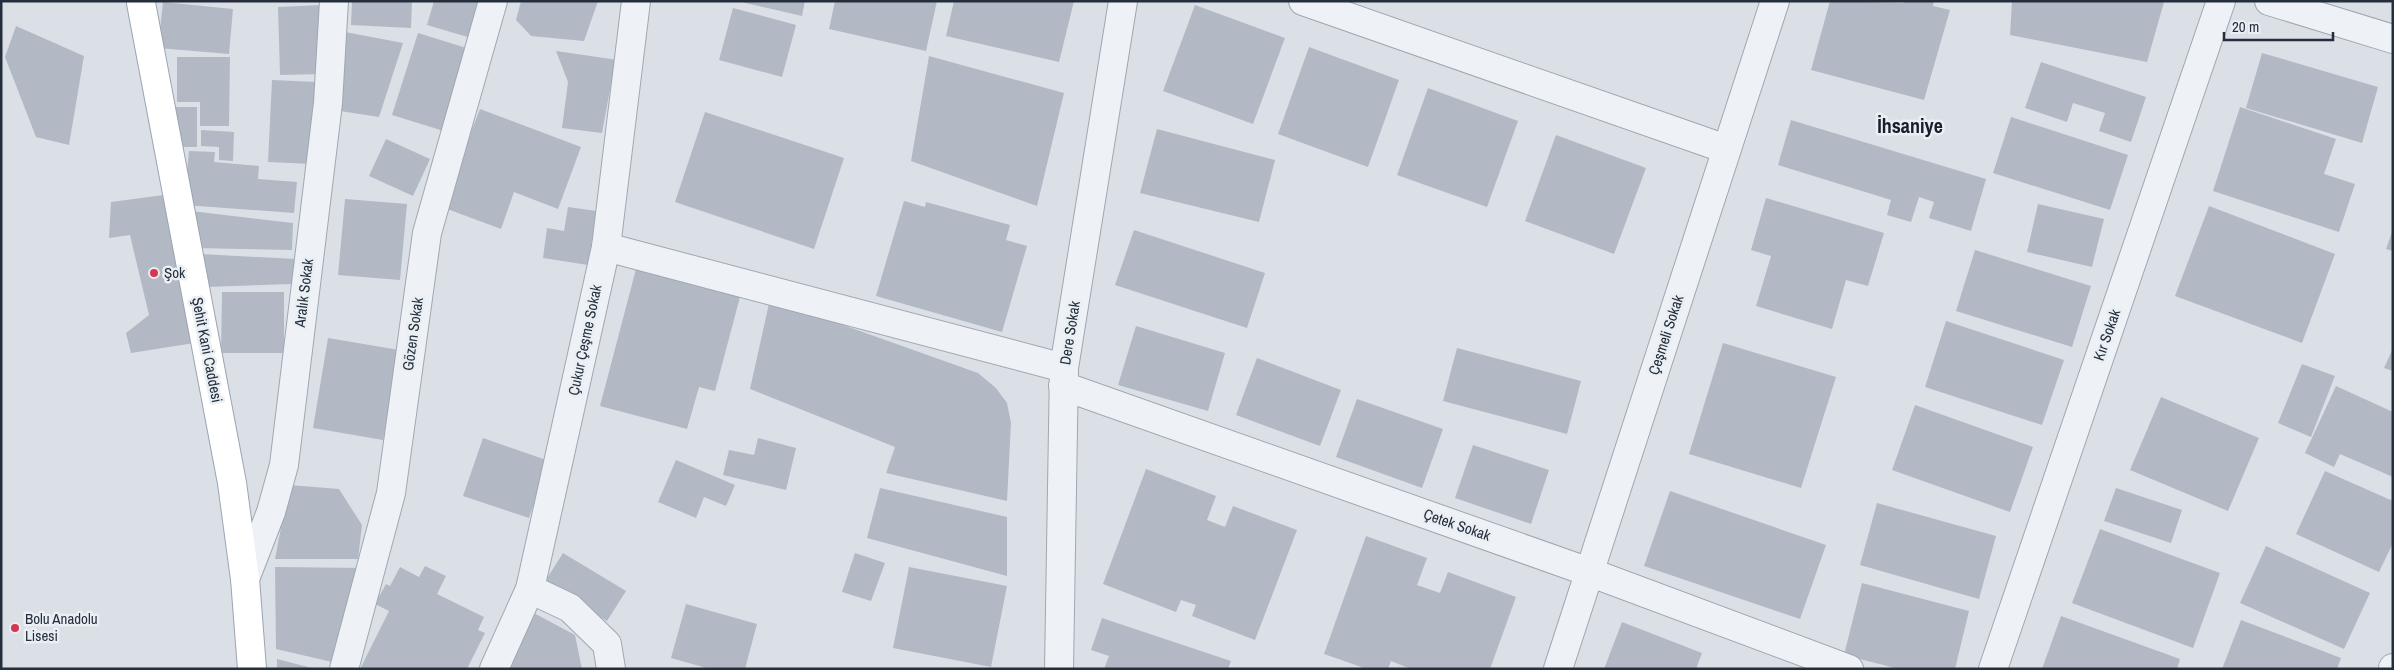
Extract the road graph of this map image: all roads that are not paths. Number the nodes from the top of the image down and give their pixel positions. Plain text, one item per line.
1 (334, 1) edge
2 (493, 1) edge
3 (636, 1) edge
4 (1123, 1) edge
5 (1303, 1) edge
6 (1776, 1) edge
7 (2221, 1) edge
8 (2269, 1) edge
9 (140, 2) edge
10 (2393, 39) edge
11 (1726, 149) junction
12 (606, 247) junction
13 (1063, 377) junction
14 (1589, 572) junction
15 (245, 579) junction
16 (530, 589) junction
17 (252, 669) edge
18 (344, 669) edge
19 (494, 669) edge
20 (610, 669) edge
21 (1059, 669) edge
22 (1558, 669) edge
23 (1849, 669) edge
24 (1993, 669) edge

1 - 15 street, Aralık Sokak
2 - 18 street, Gözen Sokak
3 - 12 street, Çukur Çeşme Sokak
4 - 13 street, Dere Sokak
5 - 11 street
6 - 11 street, Çeşmeli Sokak
7 - 24 street, Kır Sokak
8 - 10 street
9 - 15 main road, Şehit Kani Caddesi
11 - 14 street, Çeşmeli Sokak
12 - 13 street, Çetek Sokak
12 - 16 street, Çukur Çeşme Sokak
13 - 14 street, Çetek Sokak
13 - 21 street, Dere Sokak
14 - 22 street, Çeşmeli Sokak
14 - 23 street, Çetek Sokak
15 - 17 main road, Şehit Kani Caddesi
16 - 19 street, Çukur Çeşme Sokak
16 - 20 street

